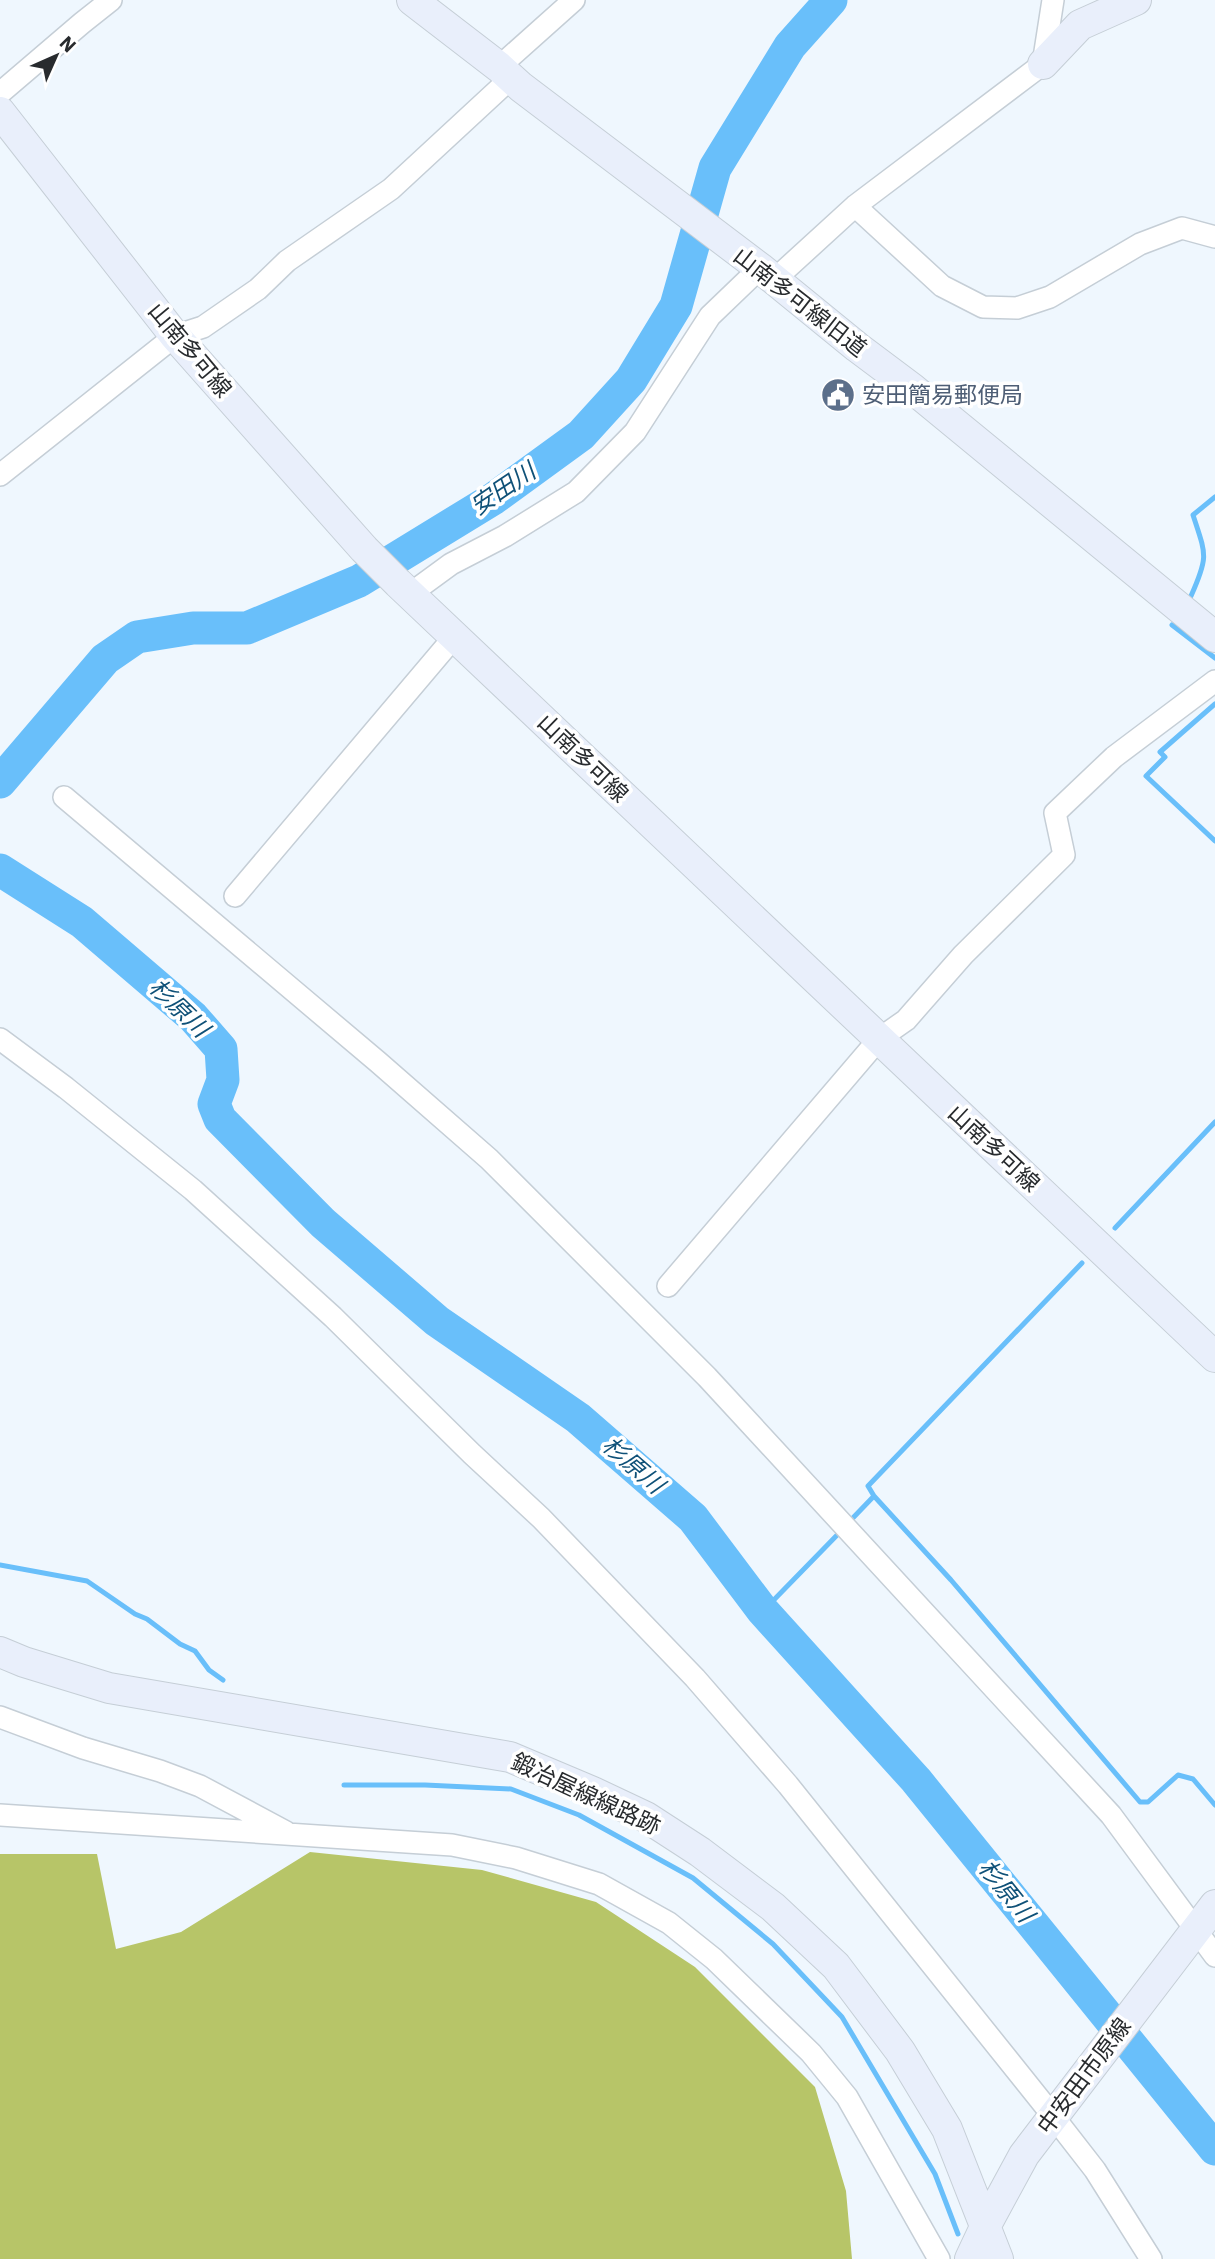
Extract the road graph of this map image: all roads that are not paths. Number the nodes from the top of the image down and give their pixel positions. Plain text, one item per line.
1 (111, 0) edge
2 (412, 0) edge
3 (574, 0) edge
4 (1053, 0) edge
5 (1136, 0) edge
6 (1043, 64) junction
7 (505, 72) junction
8 (0, 93) edge
9 (0, 112) edge
10 (855, 206) junction
11 (1215, 237) edge
12 (767, 274) junction
13 (175, 336) junction
14 (0, 475) edge
15 (404, 588) junction
16 (1215, 637) edge
17 (459, 640) junction
18 (1215, 681) edge
19 (64, 797) dead end
20 (235, 897) dead end
21 (0, 1039) edge
22 (878, 1039) junction
23 (668, 1286) dead end
24 (1215, 1357) edge
25 (0, 1652) edge
26 (0, 1717) edge
27 (0, 1815) edge
28 (293, 1835) junction
29 (1215, 1905) edge
30 (1193, 1932) junction
31 (1215, 1956) edge
32 (1058, 2110) junction
33 (986, 2225) junction
34 (939, 2259) edge
35 (970, 2259) edge
36 (998, 2259) edge
37 (1151, 2259) edge

1 - 8 street
2 - 7 street, 山南多可線旧道
3 - 7 street
4 - 6 street
5 - 6 street
6 - 10 street
7 - 12 street, 山南多可線旧道
7 - 13 street
9 - 13 street, 山南多可線
10 - 11 street
10 - 12 street
12 - 15 street
12 - 16 street, 山南多可線旧道
13 - 14 street
13 - 15 street, 山南多可線
15 - 17 street, 山南多可線
17 - 20 street
17 - 22 street, 山南多可線
18 - 22 street
19 - 30 street
21 - 32 street
22 - 23 street
22 - 24 street, 山南多可線
25 - 33 street, 鍛冶屋線線路跡
26 - 28 street
27 - 28 street
28 - 34 street
29 - 30 street, 中安田市原線
30 - 31 street
30 - 32 street, 中安田市原線
32 - 33 street, 中安田市原線
32 - 37 street
33 - 35 street, 中安田市原線
33 - 36 street

